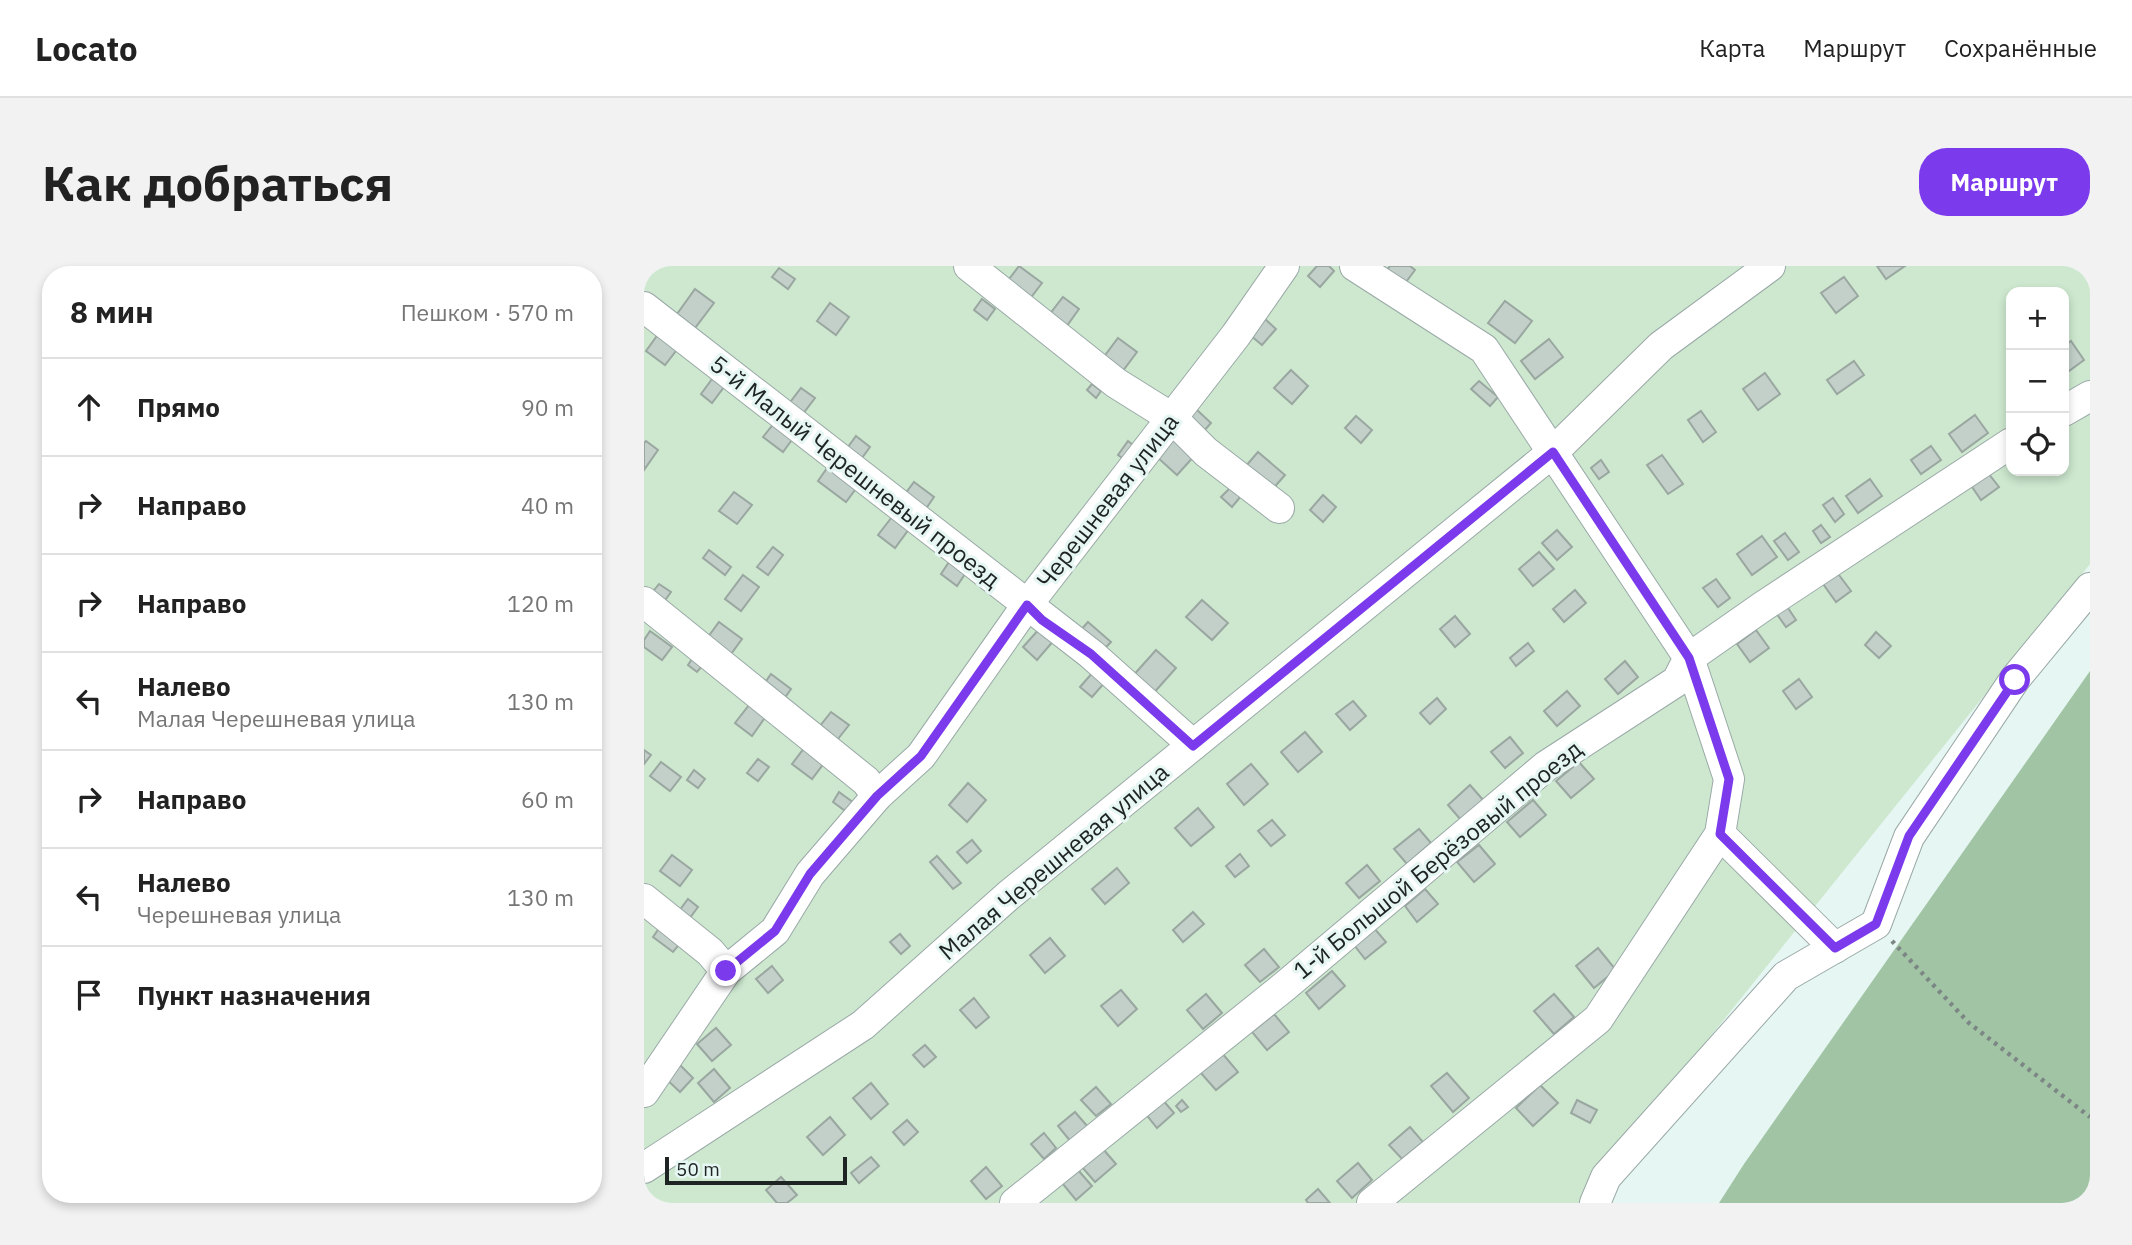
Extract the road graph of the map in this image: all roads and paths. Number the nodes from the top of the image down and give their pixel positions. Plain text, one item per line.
1 (969, 266) edge
2 (1284, 266) edge
3 (1355, 266) edge
4 (1770, 266) edge
5 (644, 307) edge
6 (2090, 396) edge
7 (2069, 408) edge
8 (1172, 418) junction
9 (2006, 446) edge
10 (1553, 452) junction
11 (1279, 508) dead end
12 (2090, 588) edge
13 (644, 602) edge
14 (1027, 605) junction
15 (1689, 658) junction
16 (1193, 746) junction
17 (877, 796) junction
18 (1720, 834) junction
19 (644, 899) edge
20 (1876, 924) junction
21 (1835, 948) junction
22 (726, 971) junction
23 (644, 1092) edge
24 (2090, 1117) edge
25 (644, 1168) edge
26 (1015, 1203) edge
27 (1372, 1203) edge
28 (1595, 1203) edge

1 - 8 lane
2 - 8 lane, Черешневая улица
3 - 10 lane
4 - 10 lane, Малая Черешневая улица
5 - 14 lane, 5-й Малый Черешневый проезд
6 - 7 lane
8 - 11 lane
8 - 14 lane, Черешневая улица
9 - 15 lane, 1-й Большой Берёзовый проезд
10 - 15 lane
10 - 16 lane, Малая Черешневая улица
12 - 20 lane
13 - 17 lane
14 - 16 lane, 5-й Малый Черешневый проезд
14 - 17 lane, Черешневая улица
15 - 18 lane
15 - 26 lane, 1-й Большой Берёзовый проезд
16 - 25 lane, Малая Черешневая улица
17 - 22 lane, Черешневая улица
18 - 21 lane
18 - 27 lane
19 - 22 lane
20 - 21 lane
20 - 24 path
21 - 28 lane
22 - 23 lane, Черешневая улица

